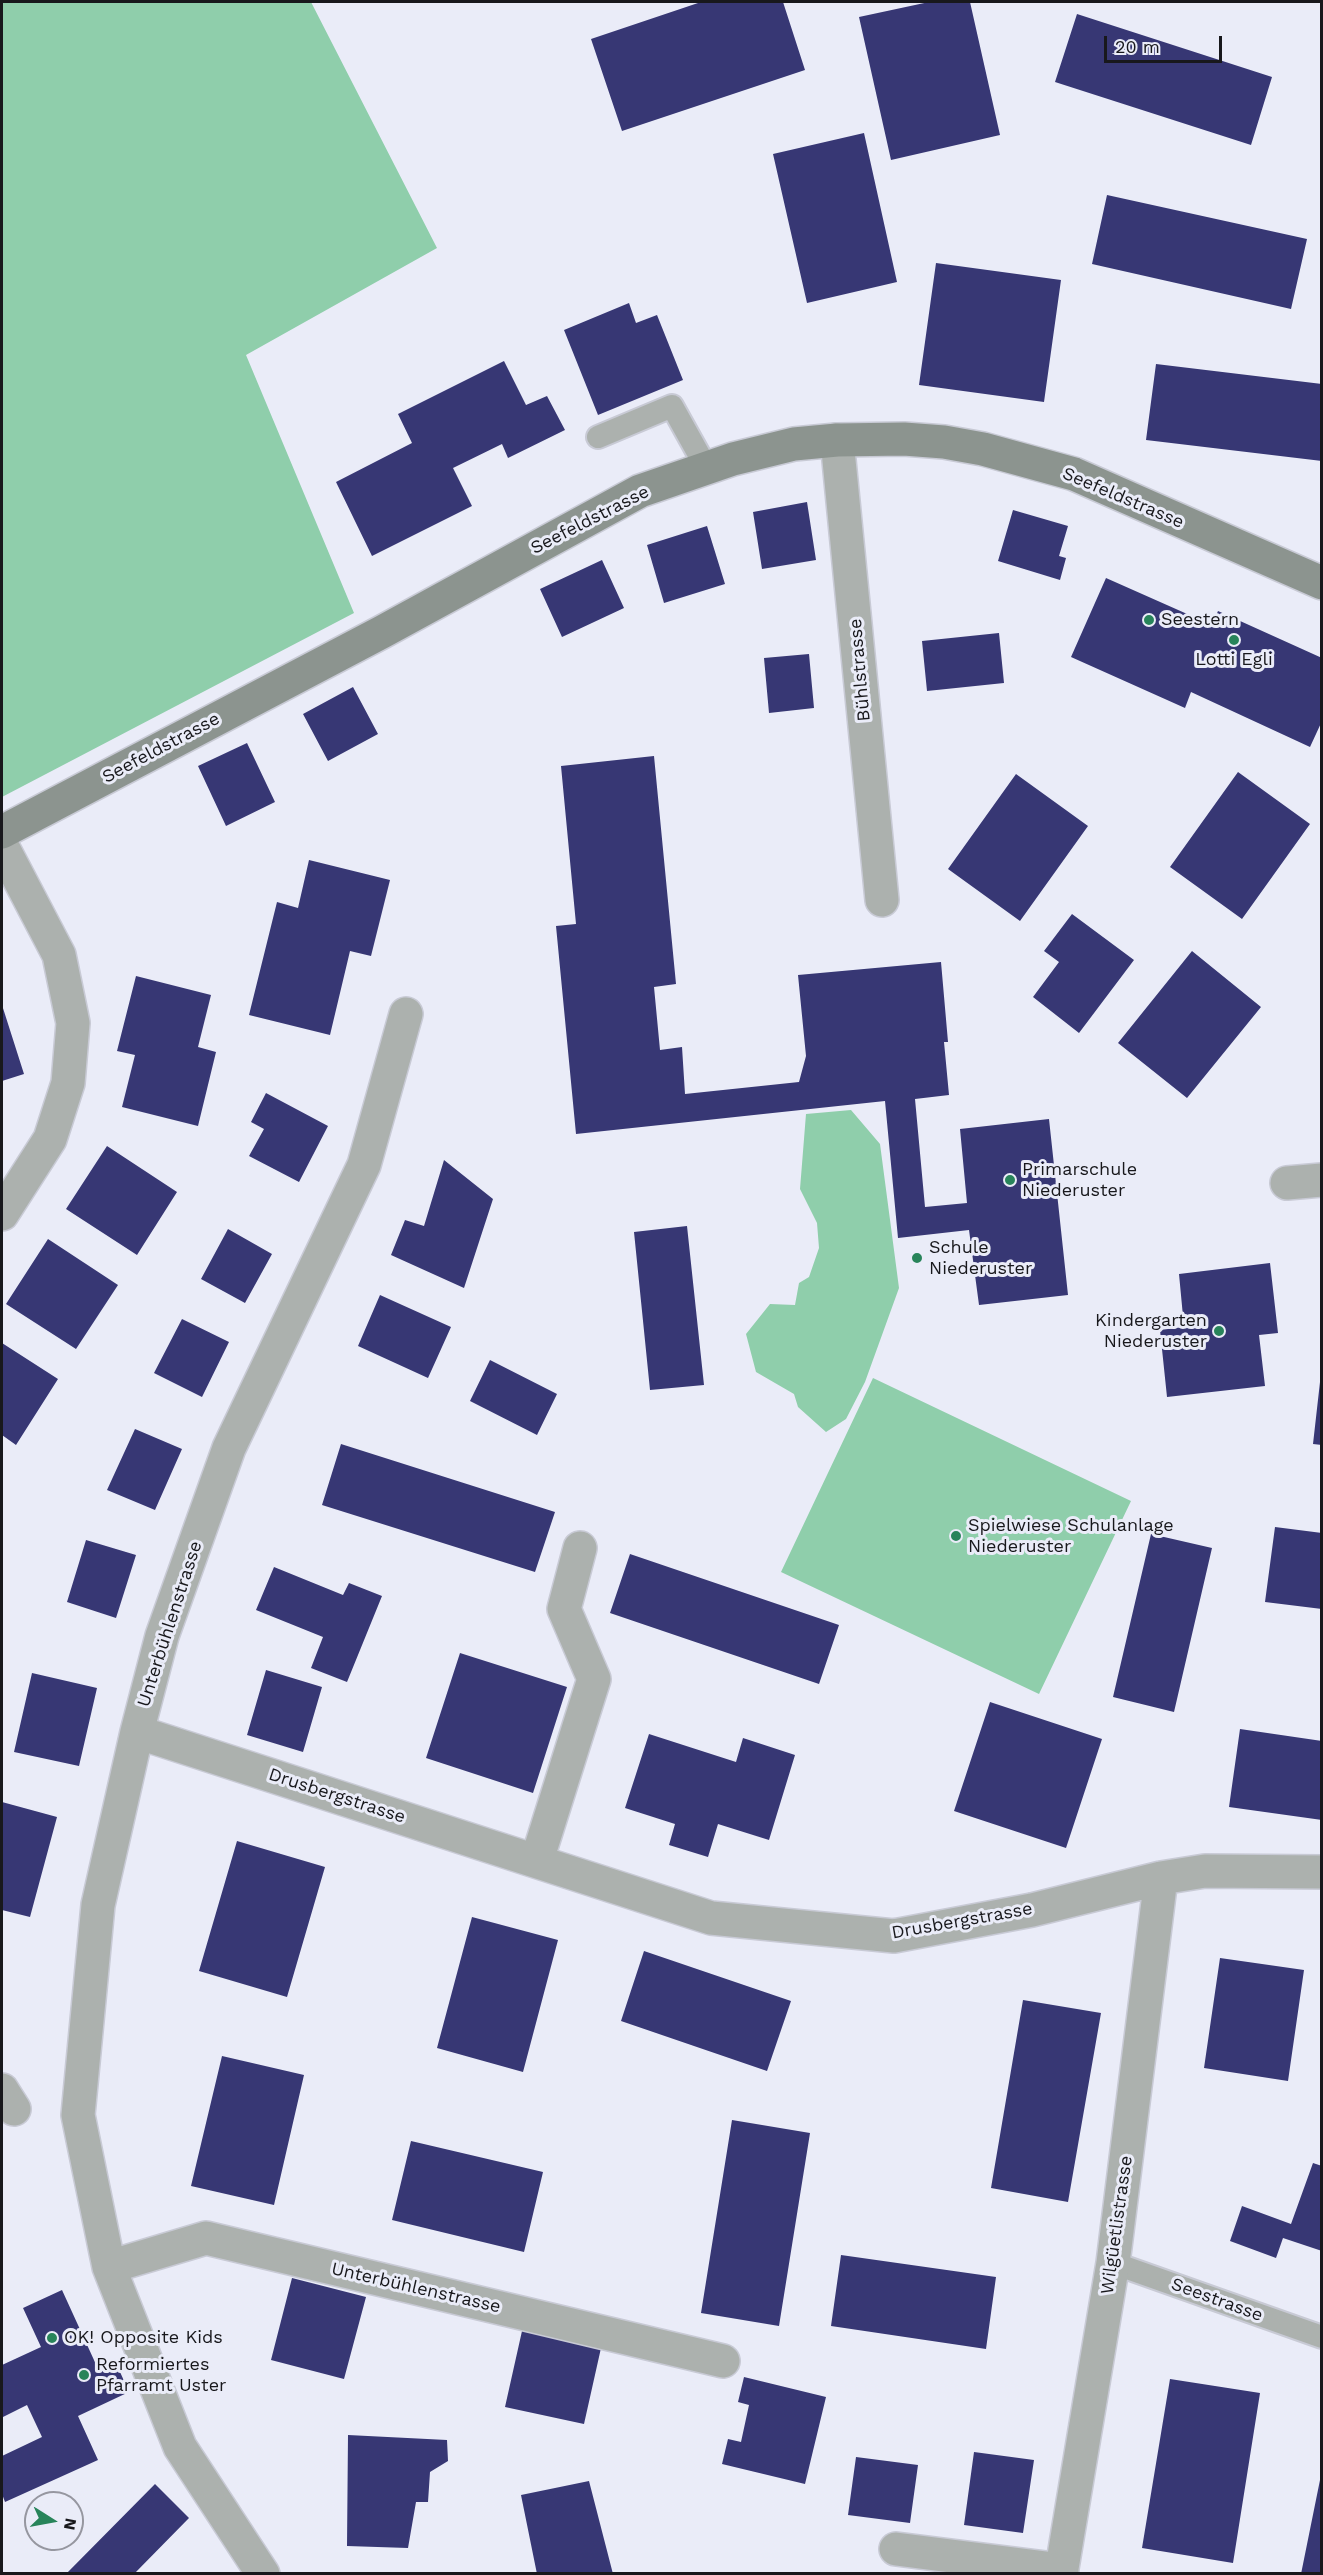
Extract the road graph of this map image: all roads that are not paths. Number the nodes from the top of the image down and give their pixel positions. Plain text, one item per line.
1 (598, 437) dead end
2 (837, 440) junction
3 (707, 469) junction
4 (1322, 583) edge
5 (2, 832) edge
6 (2, 846) edge
7 (882, 900) dead end
8 (406, 1014) dead end
9 (1322, 1180) edge
10 (1287, 1183) dead end
11 (2, 1214) edge
12 (580, 1548) dead end
13 (137, 1732) junction
14 (537, 1860) junction
15 (1322, 1872) edge
16 (1161, 1878) junction
17 (1113, 2263) junction
18 (109, 2267) junction
19 (1322, 2337) edge
20 (723, 2361) dead end
21 (896, 2549) dead end
22 (1062, 2572) edge
23 (263, 2574) edge

1 - 3 lane
2 - 3 street, Seefeldstrasse
2 - 4 street, Seefeldstrasse
2 - 7 street, Bühlstrasse
3 - 5 street, Seefeldstrasse
6 - 11 street
8 - 13 street, Unterbühlenstrasse
9 - 10 street
12 - 14 street
13 - 14 street, Drusbergstrasse
13 - 18 street, Unterbühlenstrasse
14 - 16 street, Drusbergstrasse
15 - 16 street, Drusbergstrasse
16 - 17 street, Wilgüetlistrasse
17 - 19 lane, Seestrasse
17 - 22 street, Wilgüetlistrasse
18 - 20 street, Unterbühlenstrasse
18 - 23 street, Unterbühlenstrasse
21 - 22 street, Wilgüetlistrasse

